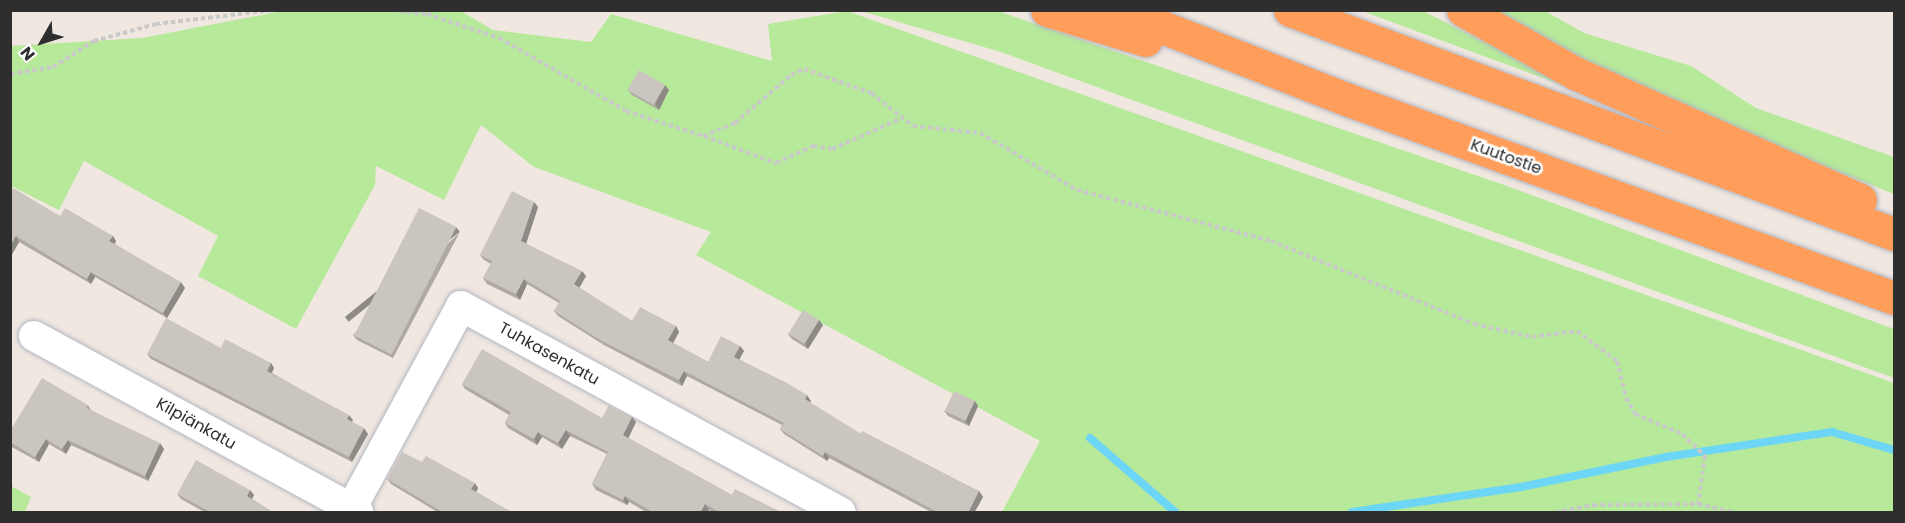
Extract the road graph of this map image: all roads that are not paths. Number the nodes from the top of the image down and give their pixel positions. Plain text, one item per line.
1 (1047, 10) edge
2 (1119, 10) edge
3 (1290, 10) edge
4 (1462, 10) edge
5 (1346, 99) junction
6 (1894, 215) edge
7 (1894, 234) edge
8 (1894, 298) edge
9 (34, 336) dead end
10 (354, 511) edge
11 (841, 513) edge

1 - 5 highway
2 - 5 highway, Kuutostie
3 - 7 highway
4 - 6 highway
5 - 8 highway, Kuutostie
9 - 10 street, Kilpiänkatu
10 - 11 street, Tuhkasenkatu

